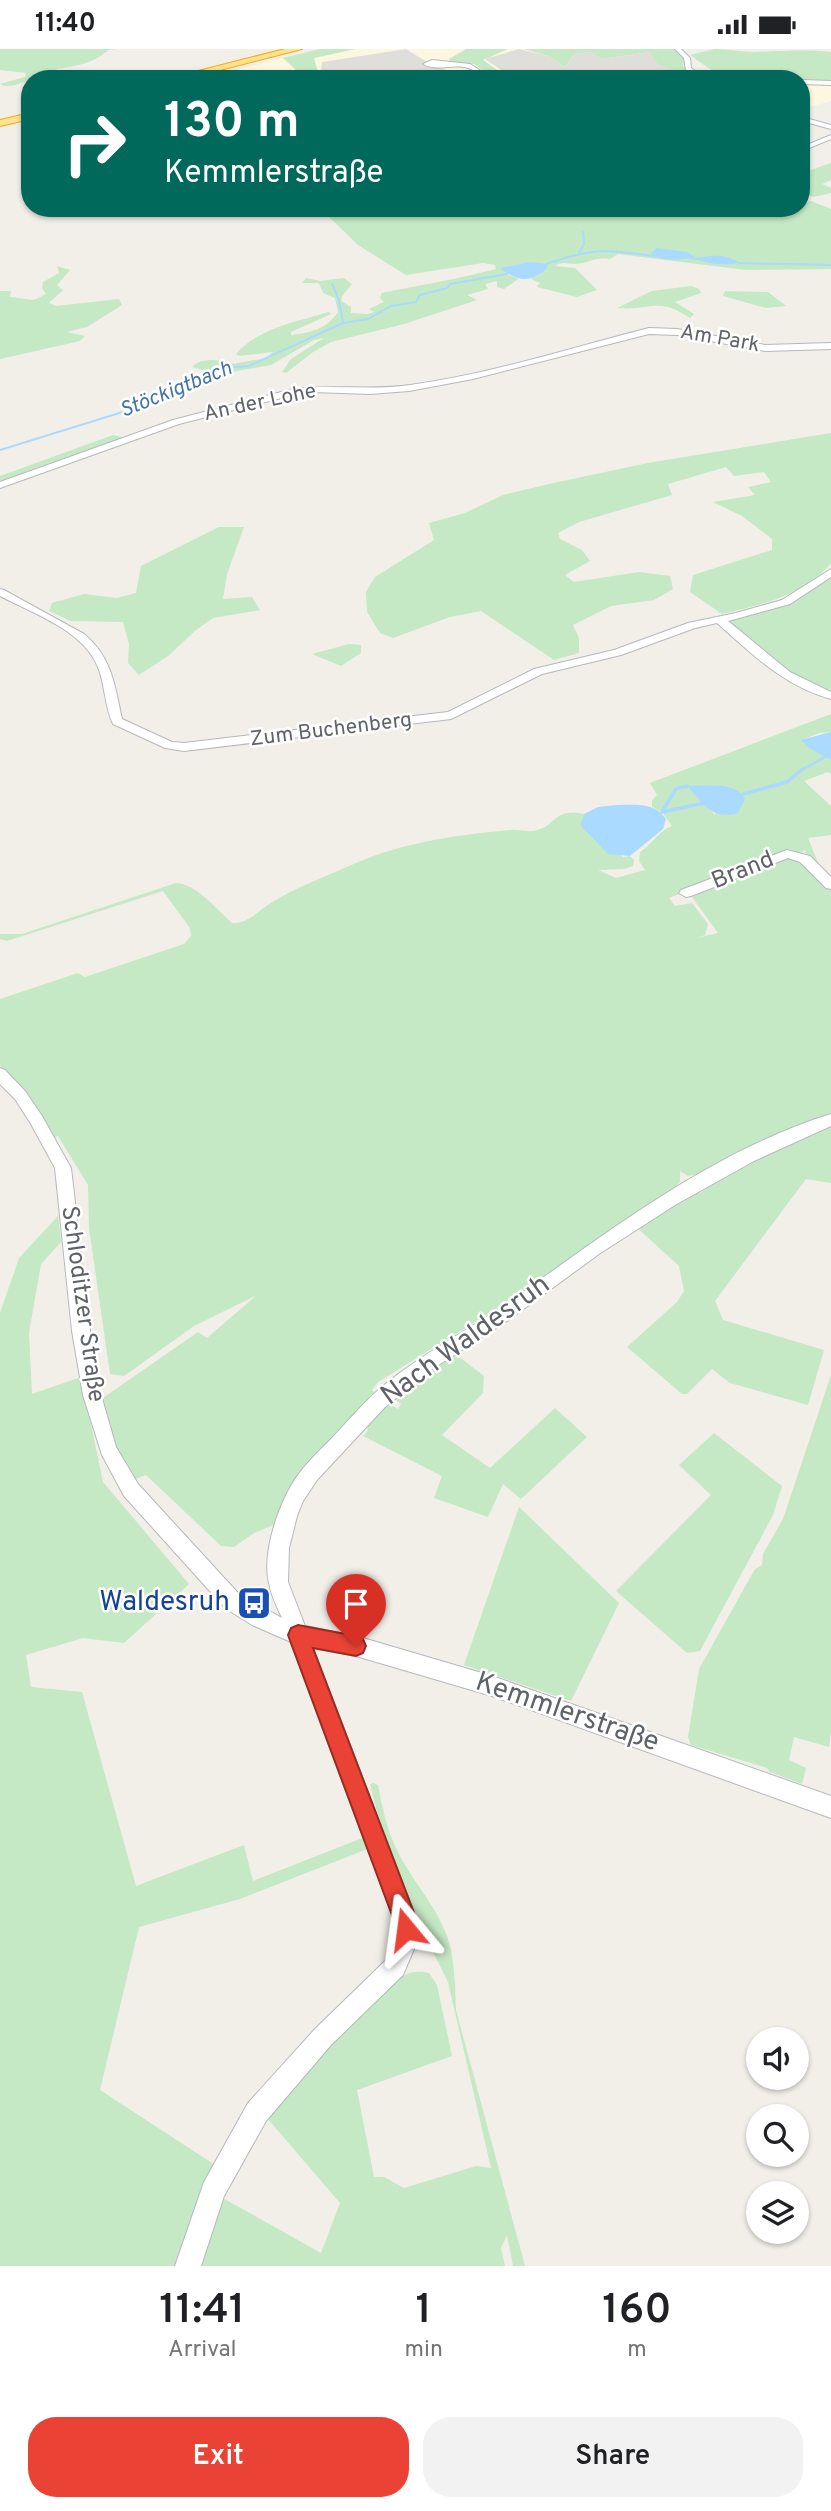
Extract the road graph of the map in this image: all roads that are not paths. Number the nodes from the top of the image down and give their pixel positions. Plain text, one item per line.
1 (678, 49) edge
2 (297, 51) edge
3 (452, 65) dead end
4 (212, 70) edge
5 (223, 70) edge
6 (478, 70) edge
7 (690, 70) edge
8 (810, 82) edge
9 (831, 83) edge
10 (21, 117) edge
11 (0, 122) edge
12 (810, 122) edge
13 (831, 127) edge
14 (831, 137) edge
15 (810, 146) edge
16 (609, 340) joint
17 (831, 346) edge
18 (0, 485) edge
19 (831, 572) edge
20 (0, 592) edge
21 (720, 619) junction
22 (831, 696) edge
23 (831, 885) edge
24 (686, 893) dead end
25 (0, 1074) edge
26 (831, 1120) edge
27 (298, 1635) junction
28 (831, 1807) edge
29 (188, 2266) edge

1 - 7 street
2 - 4 highway
2 - 5 highway
3 - 6 street
8 - 9 street
10 - 11 highway
12 - 13 street
14 - 15 street
16 - 17 street, Am Park
16 - 18 street, An der Lohe
19 - 21 street
20 - 21 street, Zum Buchenberg
21 - 22 street
23 - 24 street, Brand
25 - 27 street, Schloditzer Straße
26 - 27 street, Nach Waldesruh
27 - 28 street, Kemmlerstraße
27 - 29 street, Nach Waldesruh

